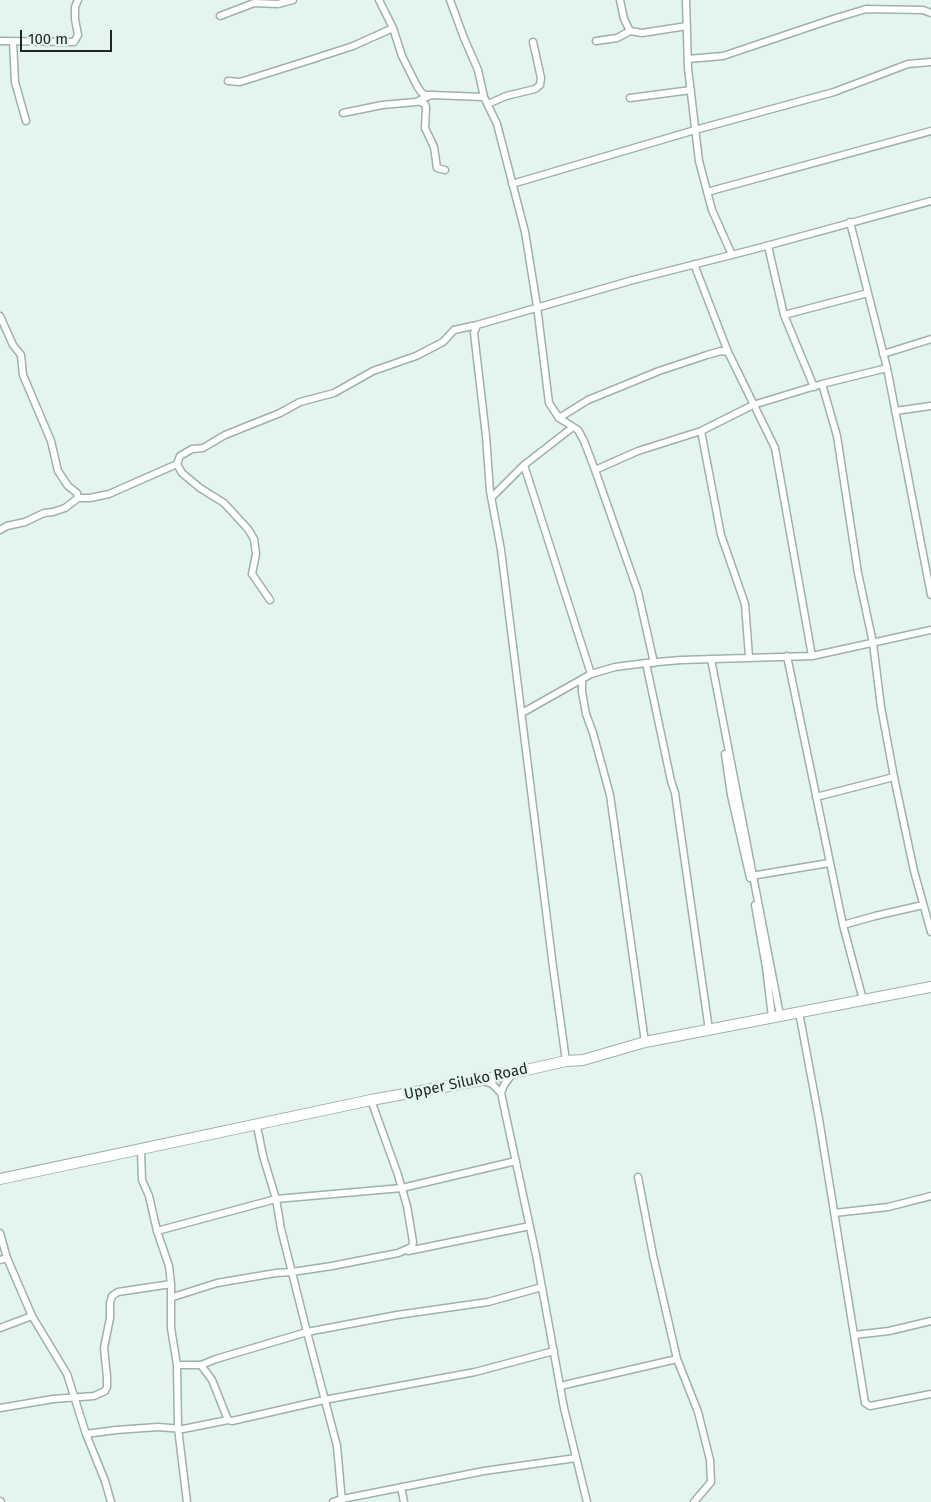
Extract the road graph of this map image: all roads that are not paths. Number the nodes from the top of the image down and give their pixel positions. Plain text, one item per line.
1 (78, 0) edge
2 (293, 0) edge
3 (379, 0) edge
4 (450, 0) edge
5 (620, 0) edge
6 (686, 0) edge
7 (931, 14) edge
8 (220, 16) dead end
9 (687, 26) junction
10 (393, 28) junction
11 (630, 31) junction
12 (0, 41) edge
13 (596, 41) dead end
14 (13, 42) junction
15 (533, 42) dead end
16 (688, 59) junction
17 (931, 62) edge
18 (228, 81) dead end
19 (690, 90) junction
20 (431, 95) junction
21 (484, 97) junction
22 (630, 98) dead end
23 (418, 101) junction
24 (488, 104) junction
25 (343, 113) dead end
26 (26, 121) dead end
27 (695, 130) junction
28 (931, 130) edge
29 (444, 170) dead end
30 (512, 184) junction
31 (707, 192) junction
32 (931, 201) edge
33 (850, 222) junction
34 (768, 246) junction
35 (732, 255) junction
36 (694, 264) junction
37 (868, 293) junction
38 (537, 306) junction
39 (784, 315) junction
40 (0, 316) edge
41 (477, 325) junction
42 (931, 339) edge
43 (728, 352) junction
44 (883, 354) junction
45 (887, 368) junction
46 (822, 384) junction
47 (814, 387) junction
48 (754, 405) junction
49 (931, 406) edge
50 (895, 412) junction
51 (559, 418) junction
52 (573, 427) junction
53 (701, 431) junction
54 (178, 464) junction
55 (524, 465) junction
56 (595, 470) junction
57 (78, 498) junction
58 (491, 498) junction
59 (0, 530) edge
60 (931, 595) edge
61 (270, 600) dead end
62 (931, 630) edge
63 (873, 643) junction
64 (787, 656) junction
65 (812, 656) junction
66 (749, 657) junction
67 (711, 659) junction
68 (646, 663) junction
69 (654, 663) junction
70 (591, 674) junction
71 (582, 679) junction
72 (522, 713) junction
73 (725, 754) dead end
74 (894, 777) junction
75 (816, 797) junction
76 (830, 865) junction
77 (752, 877) junction
78 (923, 905) junction
79 (843, 926) junction
80 (931, 932) edge
81 (931, 987) edge
82 (863, 1000) junction
83 (799, 1012) junction
84 (776, 1016) junction
85 (709, 1030) junction
86 (646, 1042) junction
87 (566, 1061) junction
88 (513, 1073) junction
89 (482, 1080) junction
90 (501, 1093) junction
91 (371, 1100) junction
92 (256, 1126) junction
93 (141, 1151) junction
94 (516, 1161) junction
95 (638, 1177) dead end
96 (0, 1179) edge
97 (402, 1188) junction
98 (931, 1196) edge
99 (276, 1199) junction
100 (834, 1213) junction
101 (530, 1226) junction
102 (157, 1231) junction
103 (0, 1233) edge
104 (398, 1253) junction
105 (7, 1258) junction
106 (0, 1260) edge
107 (292, 1272) junction
108 (171, 1284) junction
109 (542, 1287) junction
110 (173, 1297) junction
111 (32, 1316) junction
112 (931, 1321) edge
113 (0, 1328) edge
114 (306, 1332) junction
115 (854, 1335) junction
116 (554, 1351) junction
117 (677, 1359) junction
118 (177, 1365) junction
119 (201, 1366) junction
120 (560, 1386) junction
121 (931, 1394) edge
122 (74, 1397) junction
123 (324, 1400) junction
124 (0, 1408) edge
125 (228, 1420) junction
126 (178, 1428) junction
127 (86, 1434) junction
128 (576, 1458) junction
129 (401, 1487) junction
130 (342, 1500) edge
131 (111, 1502) edge
132 (187, 1502) edge
133 (333, 1502) edge
134 (404, 1502) edge
135 (587, 1502) edge
136 (694, 1502) edge

1 - 14 street
2 - 8 street
3 - 10 street
4 - 21 street
5 - 11 street
6 - 9 street
7 - 16 street
9 - 11 street
9 - 16 street
10 - 18 street
10 - 20 street
11 - 13 street
12 - 14 street
14 - 26 street
15 - 24 street
16 - 19 street
17 - 27 street
19 - 22 street
19 - 27 street
20 - 21 street
20 - 23 street
21 - 24 street
23 - 25 street
23 - 29 street
24 - 30 street
27 - 30 street
27 - 31 street
28 - 31 street
30 - 38 street
31 - 35 street
32 - 33 street
33 - 34 street
33 - 37 street
34 - 35 street
34 - 39 street
35 - 36 street
36 - 38 street
36 - 43 street
37 - 39 street
37 - 44 street
38 - 41 street
38 - 51 street
39 - 47 street
40 - 57 street
41 - 54 street
41 - 58 street
42 - 44 street
43 - 48 street
43 - 51 street
44 - 45 street
45 - 46 street
45 - 50 street
46 - 47 street
46 - 63 street
47 - 48 street
48 - 53 street
48 - 65 street
49 - 50 street
50 - 60 street
51 - 52 street
52 - 55 street
52 - 56 street
53 - 56 street
53 - 66 street
54 - 57 street
54 - 61 street
55 - 58 street
55 - 70 street
56 - 69 street
57 - 59 street
58 - 72 street
62 - 63 street
63 - 65 street
63 - 74 street
64 - 65 street
64 - 66 street
64 - 75 street
66 - 67 street
67 - 69 street
67 - 77 street
68 - 69 street
68 - 70 street
68 - 85 street
70 - 71 street
71 - 72 street
71 - 86 street
72 - 87 street
73 - 77 street
74 - 75 street
74 - 78 street
75 - 76 street
76 - 77 street
76 - 79 street
77 - 84 street
78 - 79 street
78 - 80 street
79 - 82 street
81 - 82 main road, Upper Siluko Road
82 - 83 main road, Upper Siluko Road
83 - 84 main road, Upper Siluko Road
83 - 100 street
84 - 85 main road, Upper Siluko Road
85 - 86 main road, Upper Siluko Road
86 - 87 main road, Upper Siluko Road
87 - 88 main road, Upper Siluko Road
88 - 89 main road, Upper Siluko Road
88 - 90 street
89 - 90 street
89 - 91 main road, Upper Siluko Road
90 - 94 street
91 - 92 main road, Upper Siluko Road
91 - 97 street
92 - 93 main road, Upper Siluko Road
92 - 99 street
93 - 96 main road, Upper Siluko Road
93 - 102 street
94 - 97 street
94 - 101 street
95 - 117 street
97 - 99 street
97 - 104 street
98 - 100 street
99 - 102 street
99 - 107 street
100 - 115 street
101 - 104 street
101 - 109 street
102 - 108 street
103 - 105 street
104 - 107 street
105 - 106 street
105 - 111 street
107 - 110 street
107 - 114 street
108 - 110 street
108 - 122 street
109 - 114 street
109 - 116 street
110 - 118 street
111 - 113 street
111 - 122 street
112 - 115 street
114 - 119 street
114 - 123 street
115 - 121 street
116 - 120 street
116 - 123 street
117 - 120 street
117 - 136 street
118 - 119 street
118 - 126 street
119 - 125 street
120 - 128 street
122 - 124 street
122 - 127 street
123 - 125 street
123 - 130 street
125 - 126 street
126 - 127 street
126 - 132 street
127 - 131 street
128 - 129 street
128 - 135 street
129 - 130 street
129 - 134 street
130 - 133 street

